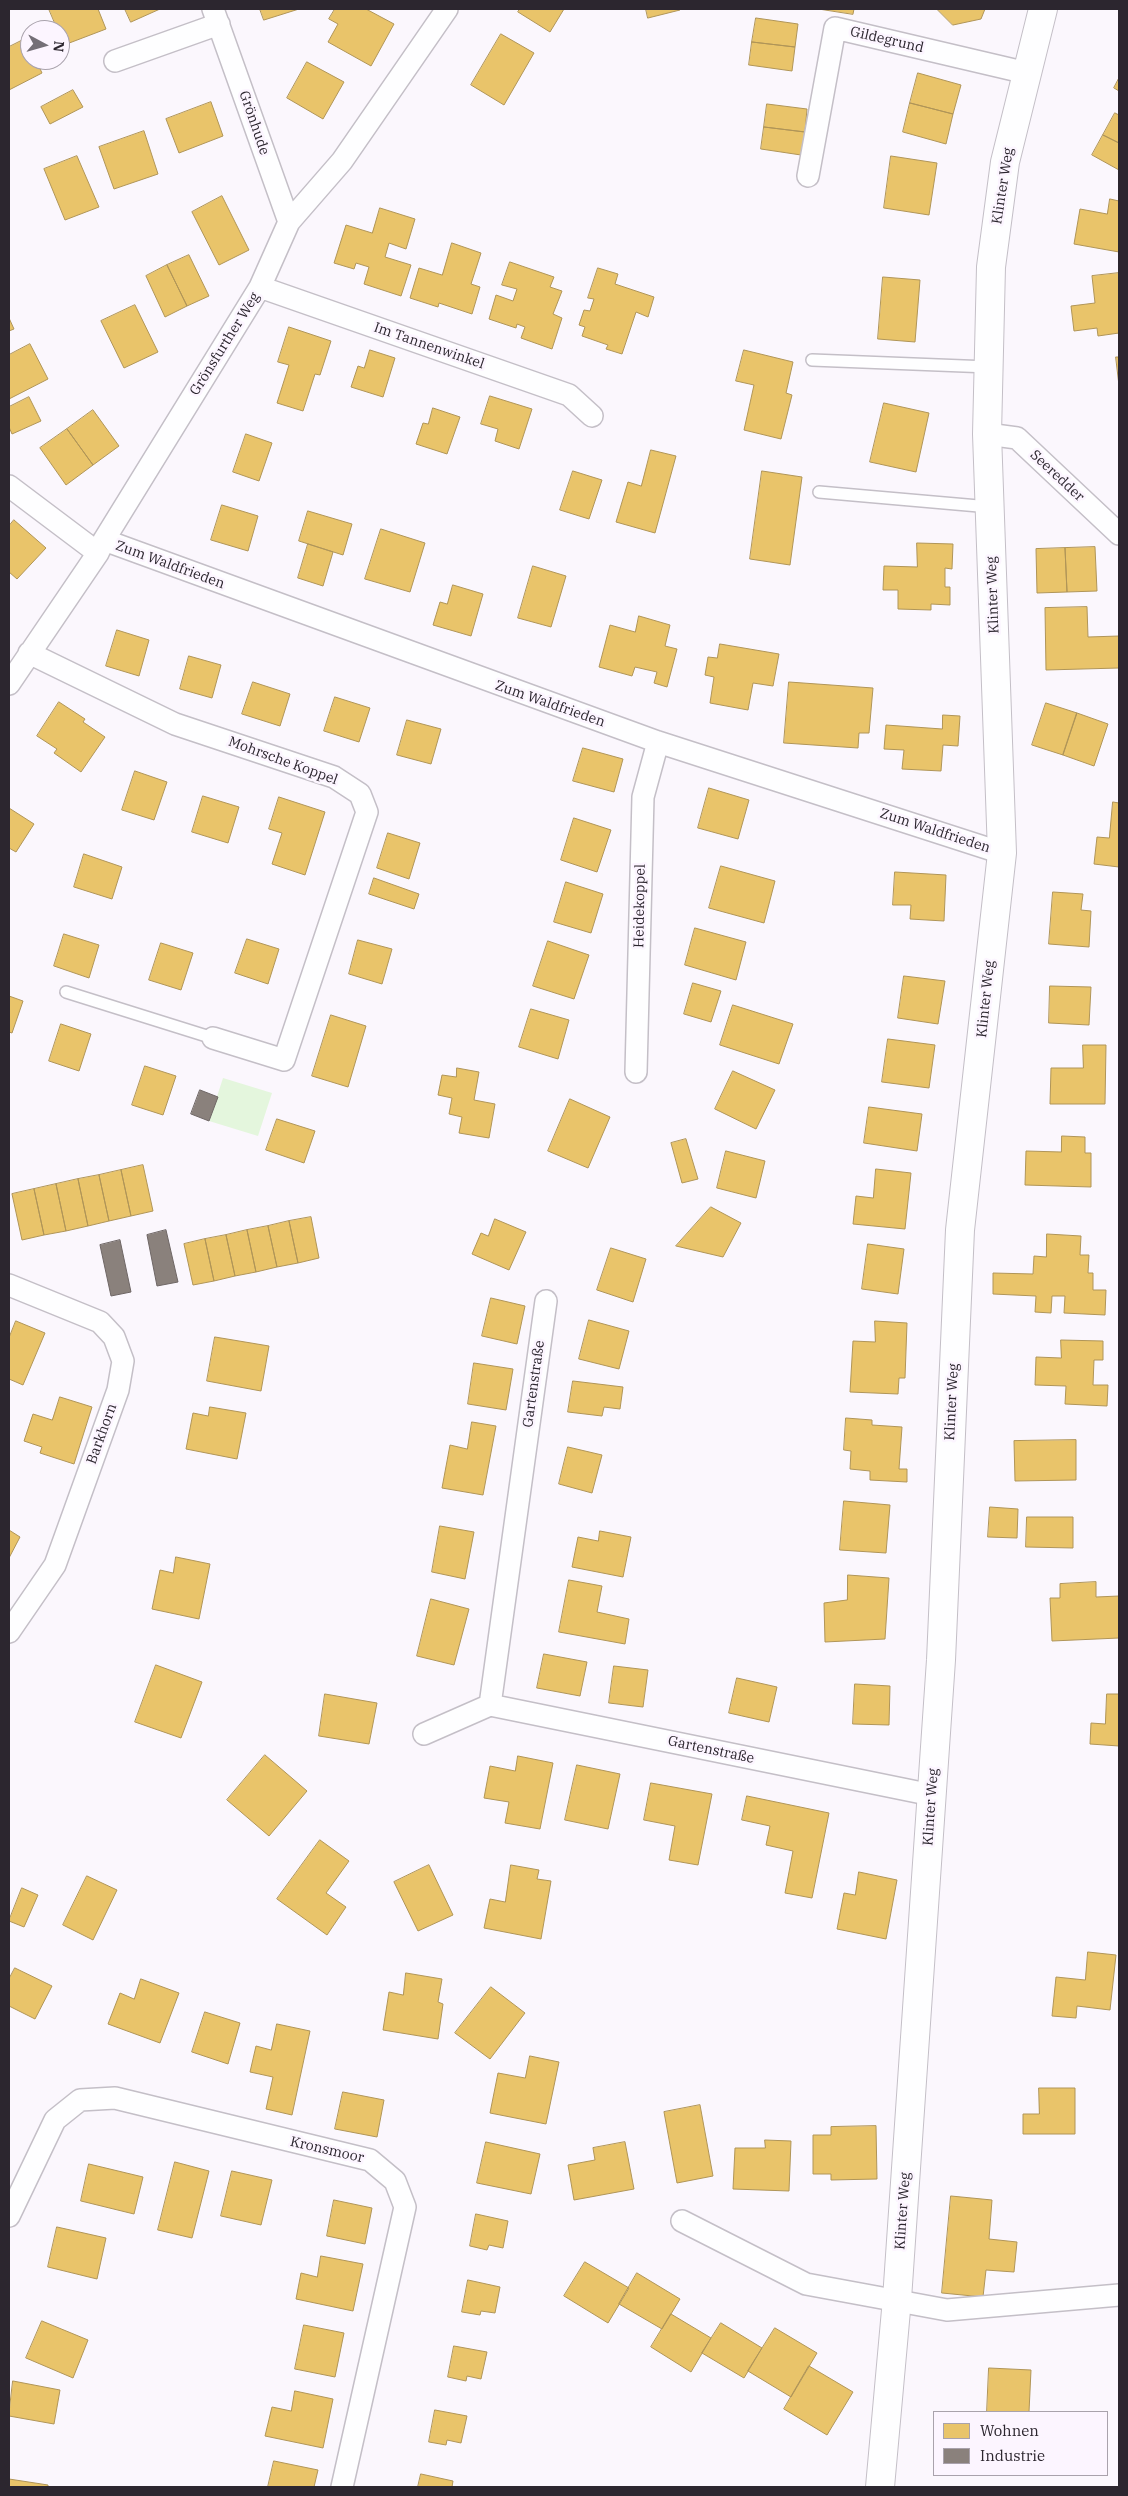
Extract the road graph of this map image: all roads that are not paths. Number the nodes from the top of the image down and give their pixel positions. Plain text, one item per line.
1 (447, 9) edge
2 (1043, 9) edge
3 (216, 16) edge
4 (115, 61) dead end
5 (1027, 73) junction
6 (808, 176) dead end
7 (289, 222) junction
8 (260, 287) junction
9 (812, 360) dead end
10 (989, 367) junction
11 (592, 416) dead end
12 (988, 434) junction
13 (9, 486) edge
14 (819, 492) dead end
15 (990, 506) junction
16 (1119, 534) edge
17 (101, 547) junction
18 (29, 652) junction
19 (9, 684) edge
20 (658, 742) junction
21 (1002, 852) junction
22 (66, 992) dead end
23 (213, 1038) joint
24 (636, 1072) dead end
25 (9, 1285) edge
26 (546, 1301) dead end
27 (9, 1632) edge
28 (490, 1705) junction
29 (424, 1734) dead end
30 (932, 1795) junction
31 (9, 2216) edge
32 (682, 2221) dead end
33 (1119, 2295) edge
34 (897, 2299) junction
35 (342, 2487) edge
36 (880, 2487) edge

1 - 7 street, Grönsfurther Weg
2 - 5 street, Klinter Weg
3 - 4 street, Grönhude
3 - 7 street, Grönhude
5 - 6 street, Gildegrund
5 - 10 street, Klinter Weg
7 - 8 street, Grönsfurther Weg
8 - 11 street, Im Tannenwinkel
8 - 17 street, Grönsfurther Weg
9 - 10 lane
10 - 12 street, Klinter Weg
12 - 15 street, Klinter Weg
12 - 16 street, Seeredder
13 - 17 street, Zum Waldfrieden
14 - 15 lane
15 - 21 street, Klinter Weg
17 - 18 street, Grönsfurther Weg
17 - 20 street, Zum Waldfrieden
18 - 19 street, Grönsfurther Weg
18 - 23 street, Mohrsche Koppel
20 - 21 street, Zum Waldfrieden
20 - 24 street, Heidekoppel
21 - 30 street, Klinter Weg
22 - 23 lane
25 - 27 street, Barkhorn
26 - 28 street, Gartenstraße
28 - 29 street
28 - 30 street, Gartenstraße
30 - 34 street, Klinter Weg
31 - 35 street, Kronsmoor
32 - 34 street
33 - 34 street
34 - 36 street, Klinter Weg

